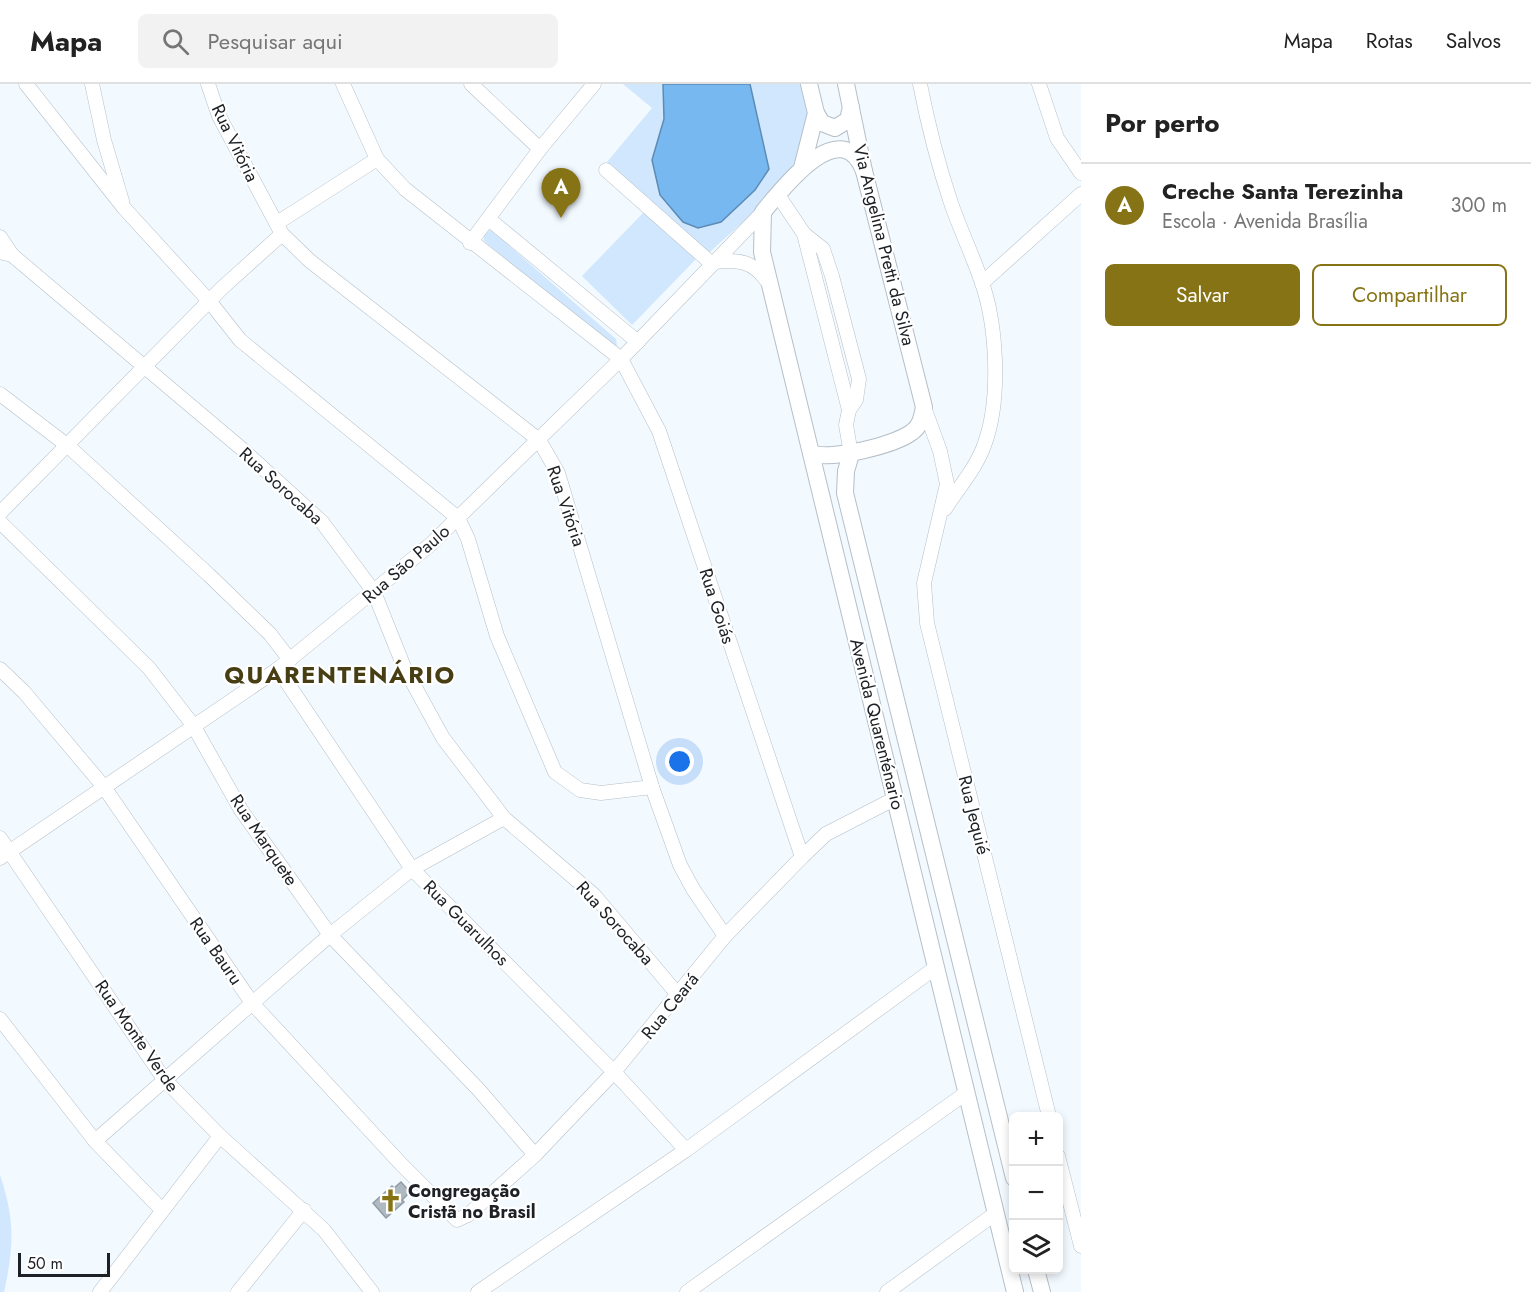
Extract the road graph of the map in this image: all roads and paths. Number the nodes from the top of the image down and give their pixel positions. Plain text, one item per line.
1 (26, 84) edge
2 (92, 84) edge
3 (208, 84) edge
4 (343, 84) edge
5 (471, 84) edge
6 (594, 84) edge
7 (809, 84) edge
8 (846, 84) edge
9 (920, 84) edge
10 (1039, 84) edge
11 (851, 107) junction
12 (816, 113) junction
13 (540, 149) junction
14 (377, 159) junction
15 (802, 169) junction
16 (606, 170) dead end
17 (864, 171) junction
18 (1081, 173) edge
19 (1081, 194) edge
20 (778, 195) junction
21 (124, 208) junction
22 (763, 212) junction
23 (490, 220) junction
24 (279, 228) junction
25 (0, 237) edge
26 (470, 243) junction
27 (6, 254) edge
28 (713, 263) junction
29 (982, 283) junction
30 (771, 285) junction
31 (210, 302) junction
32 (638, 342) junction
33 (621, 359) junction
34 (145, 366) junction
35 (0, 394) edge
36 (924, 406) junction
37 (539, 440) junction
38 (68, 446) junction
39 (811, 453) junction
40 (851, 454) junction
41 (0, 513) edge
42 (942, 513) junction
43 (458, 518) junction
44 (0, 522) edge
45 (374, 592) junction
46 (290, 660) junction
47 (0, 669) edge
48 (278, 669) junction
49 (193, 725) junction
50 (104, 787) junction
51 (652, 787) junction
52 (894, 799) junction
53 (504, 818) junction
54 (0, 838) edge
55 (5, 855) edge
56 (802, 857) junction
57 (412, 869) junction
58 (330, 935) junction
59 (725, 936) junction
60 (935, 968) junction
61 (679, 996) junction
62 (252, 1003) junction
63 (0, 1020) edge
64 (614, 1072) junction
65 (164, 1079) junction
66 (966, 1093) junction
67 (1048, 1112) edge
68 (220, 1136) junction
69 (95, 1141) junction
70 (686, 1150) junction
71 (535, 1155) junction
72 (1011, 1166) edge
73 (1061, 1166) edge
74 (162, 1210) junction
75 (304, 1210) junction
76 (996, 1213) junction
77 (453, 1217) joint
78 (1081, 1246) edge
79 (1037, 1274) edge
80 (100, 1292) edge
81 (238, 1292) edge
82 (372, 1292) edge
83 (478, 1292) edge
84 (687, 1292) edge
85 (887, 1292) edge
86 (1014, 1292) edge
87 (1042, 1292) edge

1 - 21 street
2 - 21 street
3 - 24 street, Rua Vitória
4 - 14 street
5 - 13 street
6 - 13 street
7 - 12 main road
8 - 11 main road, Via Angelina Pretti da Silva
9 - 29 street
10 - 18 street
11 - 12 main road
11 - 17 main road, Via Angelina Pretti da Silva
12 - 15 main road
13 - 23 street
14 - 24 street
14 - 26 street
15 - 17 main road
15 - 20 main road
16 - 28 street
17 - 36 main road, Via Angelina Pretti da Silva
19 - 29 street
20 - 22 main road
20 - 40 street
21 - 31 street
22 - 28 street, Rua São Paulo
22 - 30 main road, Avenida Quarenténario
23 - 26 street
23 - 32 street
24 - 31 street
24 - 37 street, Rua Vitória
25 - 27 street, Rua Sorocaba
26 - 33 street
27 - 34 street, Rua Sorocaba
28 - 30 street
28 - 32 street, Rua São Paulo
29 - 42 street
30 - 39 main road, Avenida Quarenténario
31 - 34 street
31 - 43 street
32 - 33 street, Rua São Paulo
33 - 37 street, Rua São Paulo
33 - 56 street, Rua Goiás
34 - 38 street
34 - 45 street, Rua Sorocaba
35 - 38 street
36 - 40 main road
36 - 42 street
37 - 43 street, Rua São Paulo
37 - 51 street, Rua Vitória
38 - 41 street
38 - 46 street
39 - 40 main road
39 - 52 main road, Avenida Quarenténario
40 - 72 main road
42 - 67 street, Rua Jequié
43 - 45 street, Rua São Paulo
43 - 51 street
44 - 49 street, Rua Marquete
45 - 46 street, Rua São Paulo
45 - 53 street, Rua Sorocaba
46 - 48 street, Rua São Paulo
47 - 50 street, Rua Bauru
48 - 49 street, Rua São Paulo
48 - 57 street, Rua Guarulhos
49 - 50 street, Rua São Paulo
49 - 58 street, Rua Marquete
50 - 55 street, Rua São Paulo
50 - 62 street, Rua Bauru
51 - 59 street, Rua Vitória
52 - 56 street, Rua Ceará
52 - 60 main road, Avenida Quarenténario
53 - 57 street
53 - 61 street, Rua Sorocaba
54 - 55 street, Rua Monte Verde
55 - 65 street, Rua Monte Verde
56 - 59 street, Rua Ceará
57 - 58 street
57 - 64 street, Rua Guarulhos
58 - 62 street
58 - 71 street, Rua Marquete
59 - 61 street, Rua Ceará
60 - 66 main road, Avenida Quarenténario
60 - 70 street
61 - 64 street, Rua Ceará
62 - 65 street
62 - 77 street, Rua Bauru
63 - 69 street
64 - 70 street, Rua Guarulhos
64 - 71 street, Rua Ceará
65 - 68 street, Rua Monte Verde
65 - 69 street
66 - 76 main road, Avenida Quarenténario
66 - 84 street
68 - 74 street
68 - 75 street, Rua Monte Verde
69 - 74 street
70 - 83 street
71 - 77 street, Rua Ceará
73 - 78 street
74 - 80 street
75 - 81 street
75 - 82 street, Rua Monte Verde
76 - 85 street
76 - 86 main road, Avenida Quarenténario
79 - 87 main road

